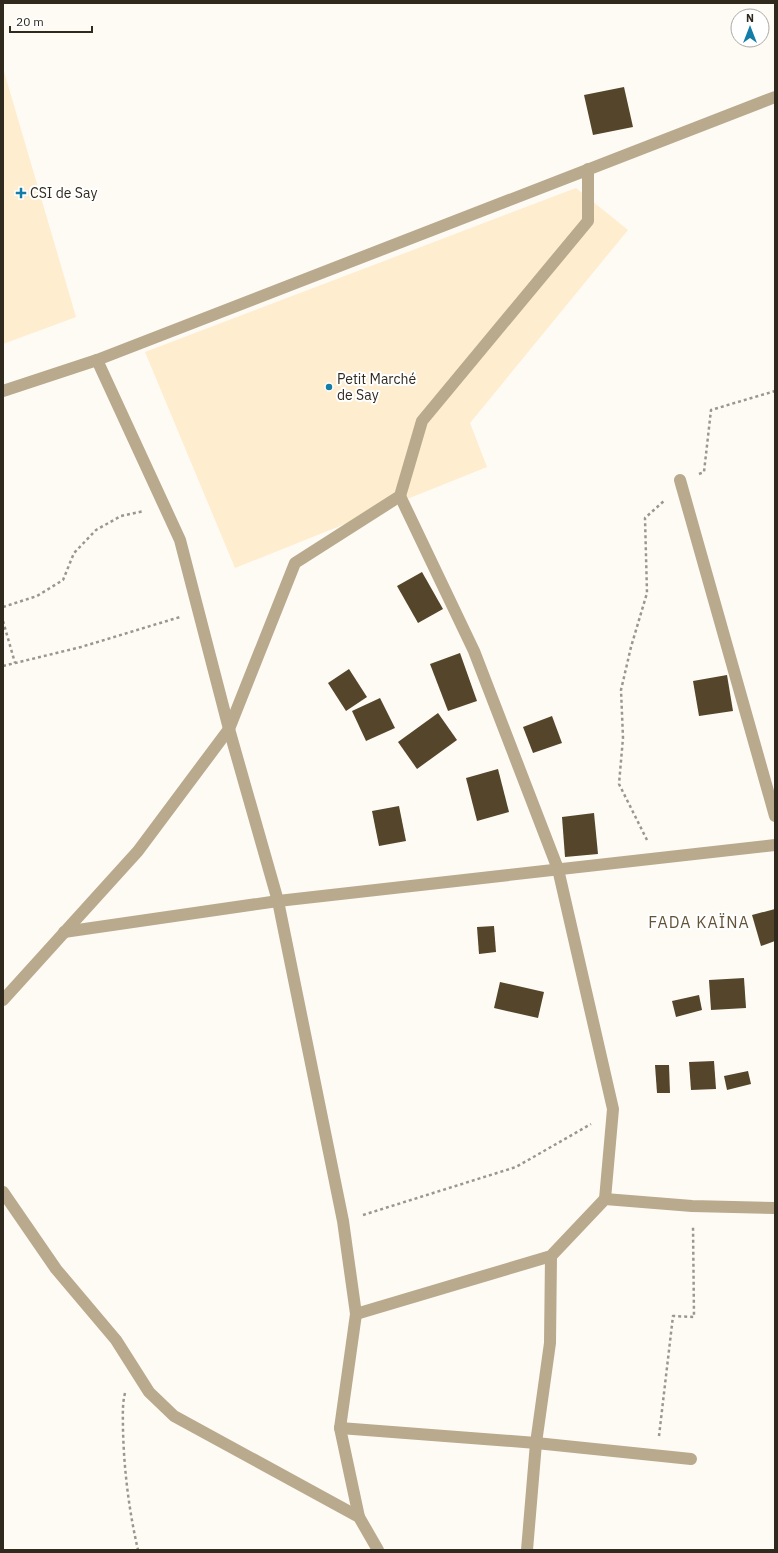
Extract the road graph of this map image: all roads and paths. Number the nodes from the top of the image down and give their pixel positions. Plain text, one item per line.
1 (775, 97) edge
2 (588, 169) junction
3 (97, 360) junction
4 (3, 391) edge
5 (775, 391) edge
6 (680, 480) junction
7 (400, 496) junction
8 (165, 507) junction
9 (3, 607) edge
10 (199, 611) junction
11 (3, 621) edge
12 (15, 663) junction
13 (3, 666) edge
14 (229, 729) junction
15 (775, 816) edge
16 (775, 845) edge
17 (656, 858) junction
18 (558, 869) junction
19 (278, 901) junction
20 (64, 932) junction
21 (3, 999) edge
22 (613, 1109) junction
23 (3, 1192) edge
24 (605, 1199) junction
25 (692, 1206) junction
26 (775, 1208) edge
27 (343, 1222) junction
28 (551, 1256) junction
29 (356, 1314) junction
30 (132, 1365) junction
31 (340, 1428) junction
32 (536, 1443) junction
33 (657, 1456) junction
34 (691, 1459) dead end
35 (359, 1517) junction
36 (138, 1550) edge
37 (378, 1550) edge
38 (527, 1550) edge

1 - 2 street
2 - 3 street
2 - 7 street
3 - 4 street
3 - 8 street
5 - 6 path
6 - 15 street
6 - 17 path
7 - 14 street
7 - 18 street
8 - 9 path
8 - 10 street
10 - 12 path
10 - 14 street
11 - 12 path
12 - 13 path
14 - 19 street
14 - 20 street
16 - 17 street
17 - 18 street
18 - 19 street
18 - 22 street
19 - 20 street
19 - 27 street
20 - 21 street
22 - 24 street
22 - 27 path
23 - 30 street
24 - 25 street
24 - 28 street
25 - 26 street
25 - 33 path
27 - 29 street
28 - 29 street
28 - 32 street
29 - 31 street
30 - 35 street
30 - 36 path
31 - 32 street
31 - 35 street
32 - 33 street
32 - 38 street
33 - 34 street
35 - 37 street

